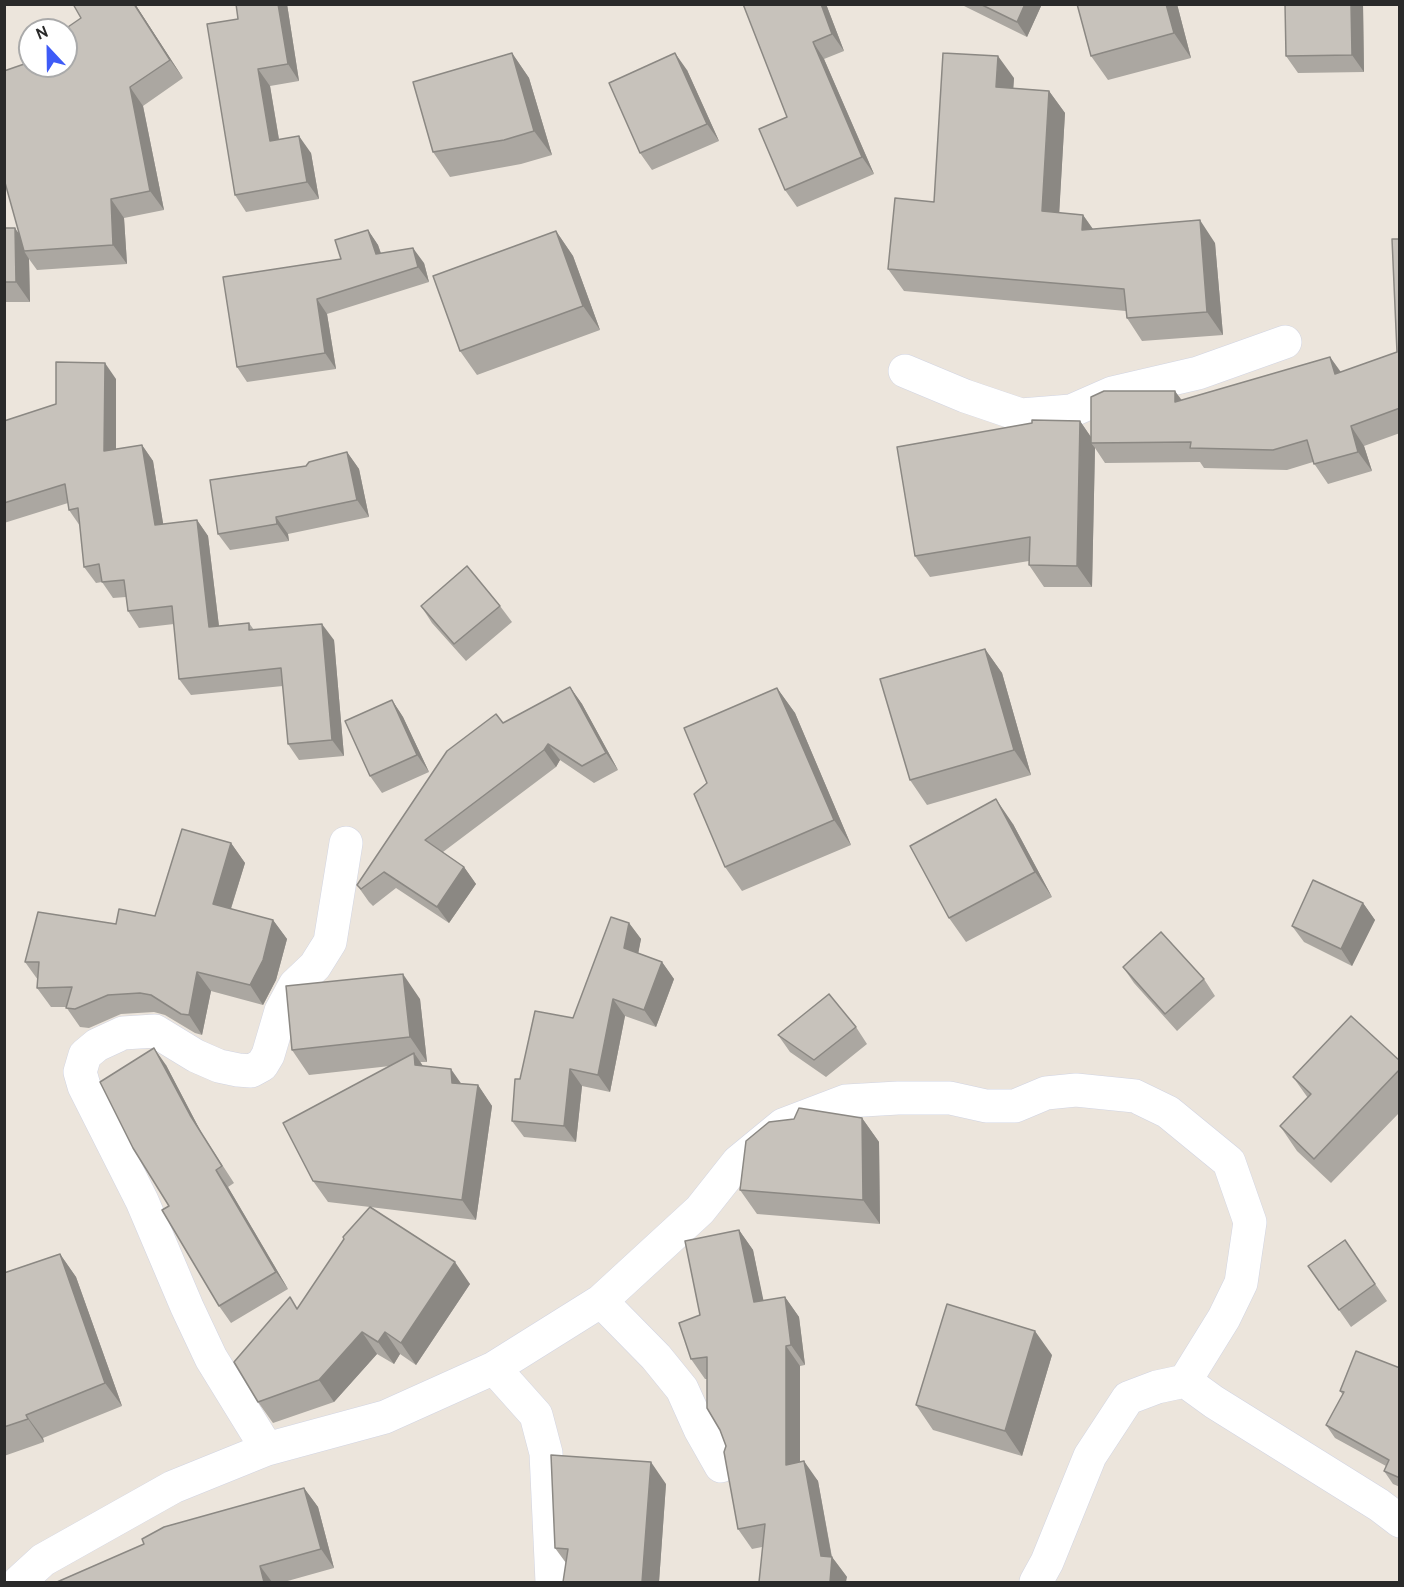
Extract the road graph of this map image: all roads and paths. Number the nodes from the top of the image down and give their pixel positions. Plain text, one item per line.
1 (1286, 342) dead end
2 (905, 371) dead end
3 (346, 843) dead end
4 (601, 1301) junction
5 (494, 1368) junction
6 (1185, 1381) junction
7 (267, 1449) junction
8 (721, 1466) dead end
9 (1400, 1521) edge
10 (19, 1582) edge
11 (552, 1582) edge
12 (1036, 1582) edge

1 - 2 street
3 - 7 street
4 - 5 street
4 - 6 street
4 - 8 street
5 - 7 street
5 - 11 street
6 - 9 street
6 - 12 street
7 - 10 street

